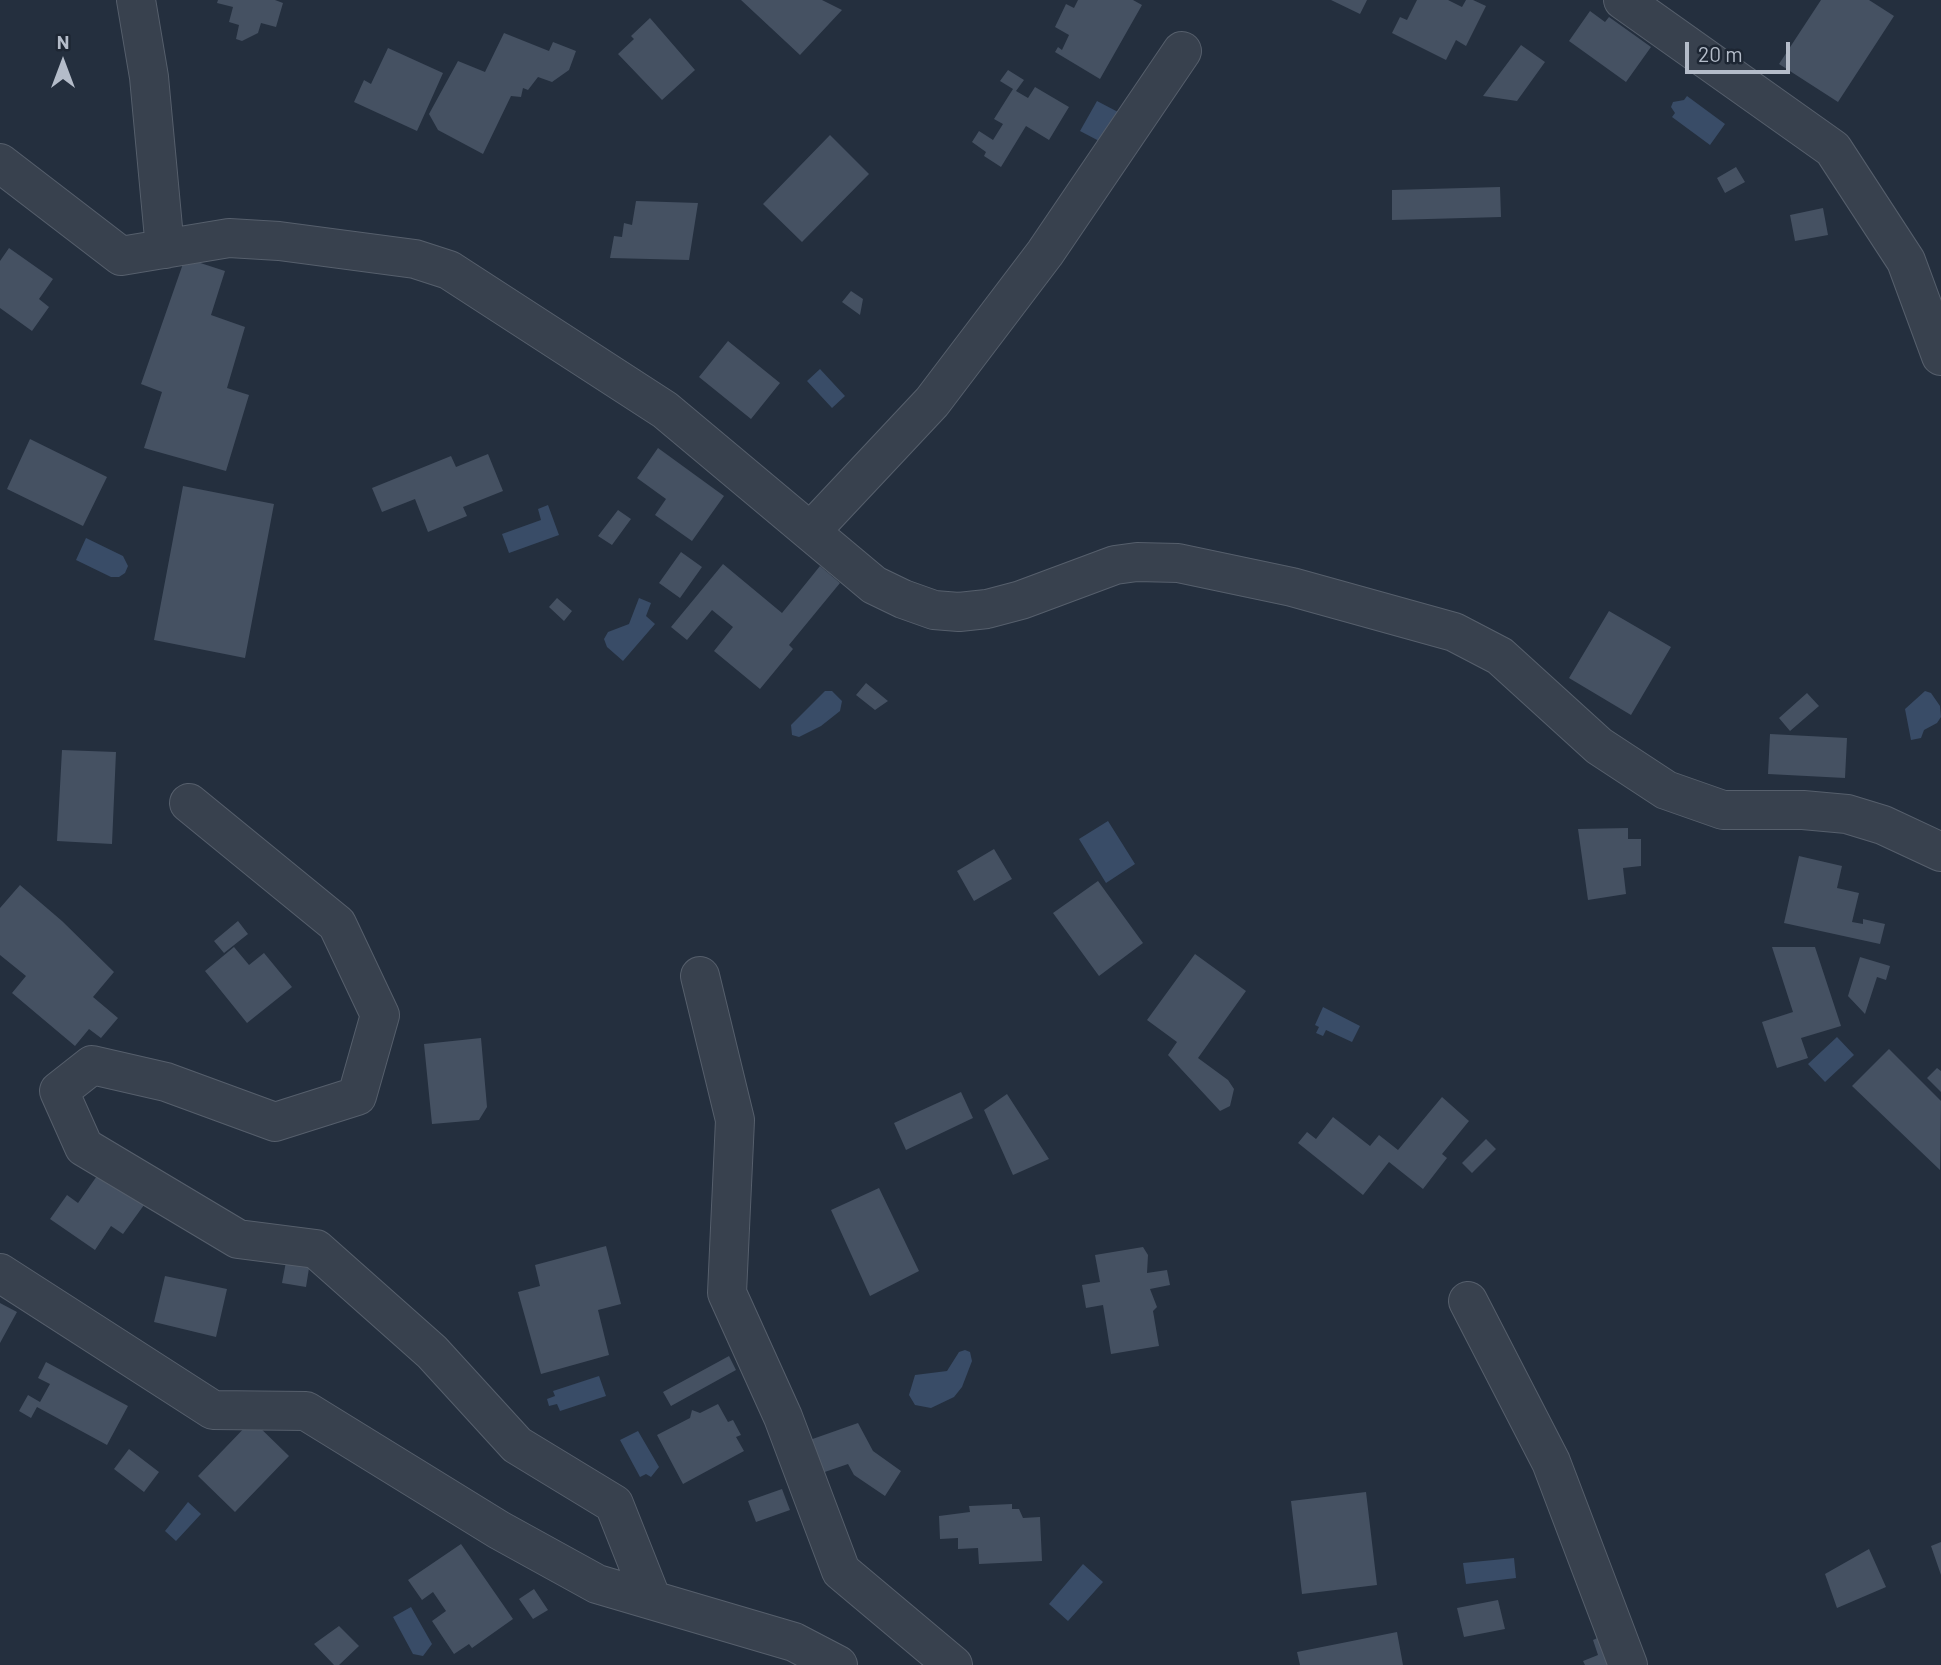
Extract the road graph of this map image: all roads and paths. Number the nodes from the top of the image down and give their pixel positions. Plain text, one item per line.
1 (136, 0) edge
2 (1623, 0) edge
3 (1182, 51) dead end
4 (0, 163) edge
5 (165, 249) junction
6 (1941, 356) edge
7 (811, 531) junction
8 (189, 803) dead end
9 (1941, 852) edge
10 (700, 976) dead end
11 (0, 1273) edge
12 (1468, 1301) dead end
13 (652, 1600) junction
14 (838, 1665) edge
15 (953, 1665) edge
16 (1628, 1665) edge

1 - 5 street
2 - 6 street
3 - 7 street
4 - 5 street
5 - 7 street
7 - 9 street
8 - 13 street
10 - 15 street
11 - 13 street
12 - 16 street
13 - 14 street

